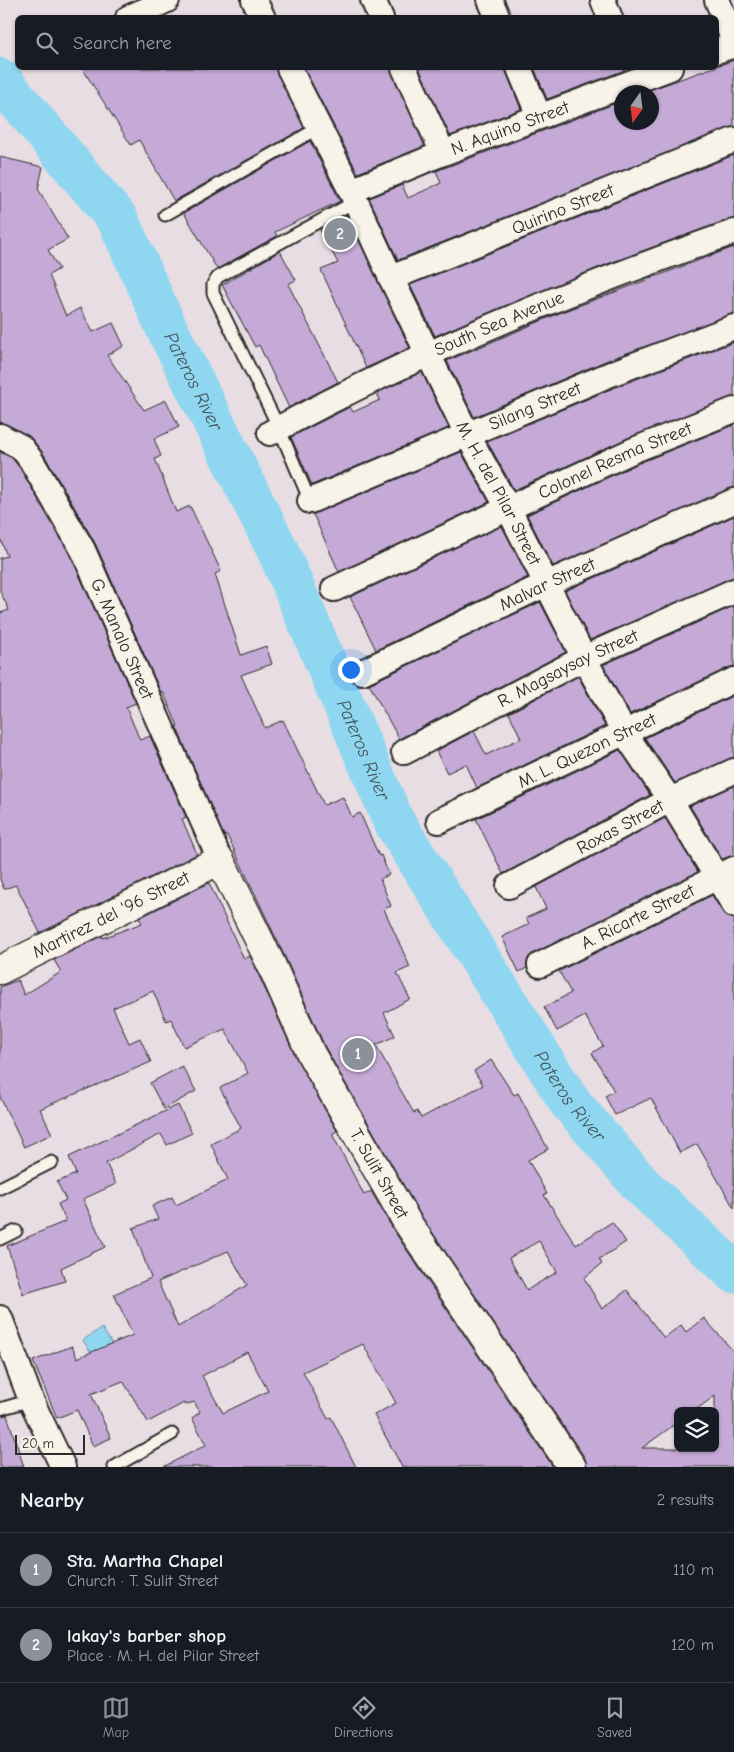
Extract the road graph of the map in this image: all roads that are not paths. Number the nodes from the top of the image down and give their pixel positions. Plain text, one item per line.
1 (254, 0) edge
2 (373, 0) edge
3 (490, 0) edge
4 (603, 0) edge
5 (717, 0) edge
6 (158, 2) edge
7 (134, 15) edge
8 (262, 15) edge
9 (379, 15) edge
10 (497, 15) edge
11 (609, 15) edge
12 (734, 41) edge
13 (734, 45) edge
14 (719, 50) edge
15 (290, 70) edge
16 (405, 70) edge
17 (520, 70) edge
18 (657, 70) edge
19 (632, 74) edge
20 (539, 116) junction
21 (320, 127) junction
22 (734, 140) edge
23 (444, 153) junction
24 (354, 196) junction
25 (165, 215) dead end
26 (734, 232) edge
27 (391, 278) junction
28 (734, 327) edge
29 (427, 353) junction
30 (734, 410) edge
31 (275, 430) junction
32 (467, 434) junction
33 (0, 436) edge
34 (310, 501) joint
35 (734, 501) edge
36 (508, 508) junction
37 (546, 584) junction
38 (334, 589) dead end
39 (734, 591) edge
40 (584, 658) junction
41 (362, 672) dead end
42 (734, 680) edge
43 (624, 732) junction
44 (404, 752) dead end
45 (734, 771) edge
46 (670, 800) junction
47 (439, 821) dead end
48 (220, 860) junction
49 (726, 873) edge
50 (509, 886) dead end
51 (734, 905) edge
52 (2, 961) edge
53 (540, 965) dead end
54 (52, 1162) dead end
55 (0, 1188) edge
56 (16, 1231) dead end
57 (0, 1239) edge
58 (0, 1318) edge
59 (31, 1400) junction
60 (0, 1409) edge
61 (172, 1434) dead end
62 (63, 1467) edge
63 (114, 1467) edge
64 (572, 1467) edge

1 - 8 street
2 - 9 street
3 - 10 street
4 - 11 street
5 - 12 street
6 - 7 street
13 - 14 street
15 - 21 street, M. H. del Pilar Street
16 - 23 street
17 - 20 street
18 - 19 street, N. Aquino Street
19 - 20 street, N. Aquino Street
20 - 23 street, N. Aquino Street
21 - 24 street, M. H. del Pilar Street
21 - 25 lane
22 - 27 street, Quirino Street
23 - 24 street, N. Aquino Street
24 - 27 street, M. H. del Pilar Street
24 - 31 lane
26 - 29 street, South Sea Avenue
27 - 29 street, M. H. del Pilar Street
28 - 32 street, Silang Street
29 - 31 street, South Sea Avenue
29 - 32 street, M. H. del Pilar Street
30 - 36 street, Colonel Resma Street
31 - 34 lane
32 - 34 street, Silang Street
32 - 36 street, M. H. del Pilar Street
33 - 48 street, G. Manalo Street
35 - 37 street, Malvar Street
36 - 37 street, M. H. del Pilar Street
36 - 38 street, Colonel Resma Street
37 - 40 street, M. H. del Pilar Street
37 - 41 street, Malvar Street
39 - 40 street, R. Magsaysay Street
40 - 43 street, M. H. del Pilar Street
40 - 44 street, R. Magsaysay Street
42 - 43 street, M. L. Quezon Street
43 - 46 street, M. H. del Pilar Street
43 - 47 street, M. L. Quezon Street
45 - 46 street, Roxas Street
46 - 49 street, M. H. del Pilar Street
46 - 50 street, Roxas Street
48 - 52 street, Martirez del '96 Street
48 - 64 street, T. Sulit Street
49 - 51 street, M. H. del Pilar Street
49 - 53 street, A. Ricarte Street
54 - 55 lane
56 - 57 lane
58 - 59 street
59 - 60 lane
59 - 62 street
61 - 63 lane

